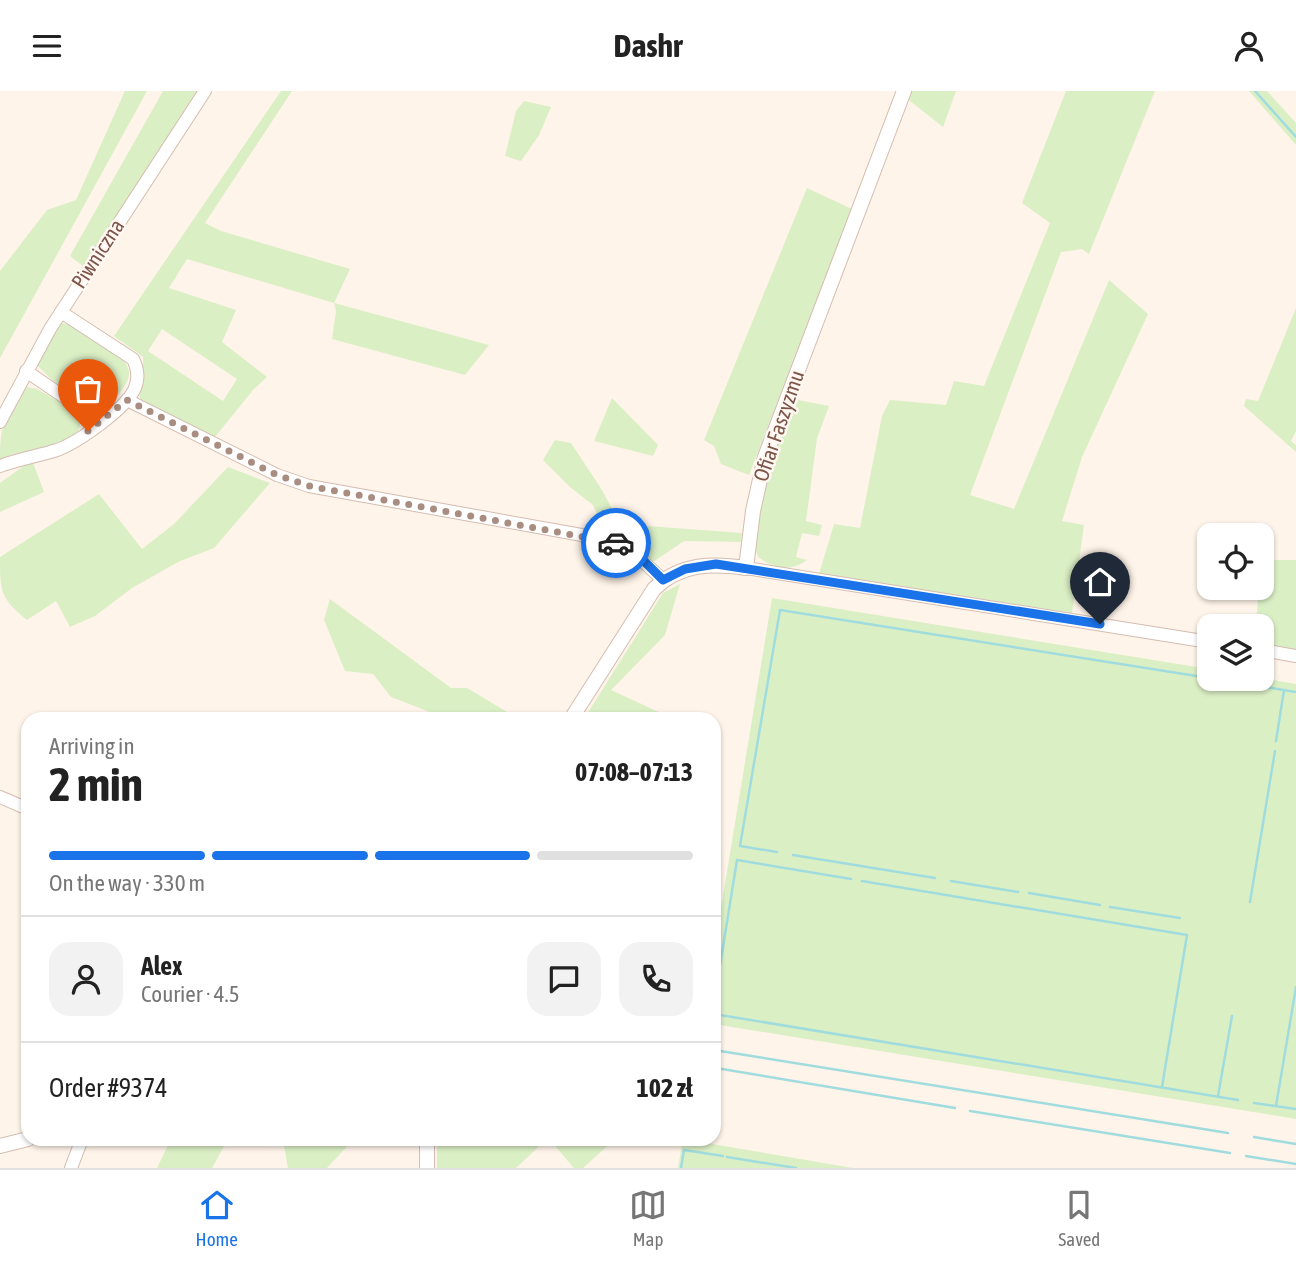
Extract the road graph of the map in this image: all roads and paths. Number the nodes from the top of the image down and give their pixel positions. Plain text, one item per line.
1 (205, 91) edge
2 (904, 91) edge
3 (61, 312) junction
4 (26, 371) junction
5 (127, 400) junction
6 (0, 422) edge
7 (101, 422) junction
8 (0, 466) edge
9 (746, 568) junction
10 (663, 580) junction
11 (1197, 640) edge
12 (1274, 652) edge
13 (1296, 656) edge
14 (575, 712) edge
15 (0, 797) edge
16 (21, 806) edge
17 (21, 1141) edge
18 (0, 1146) edge
19 (79, 1146) edge
20 (427, 1146) edge
21 (71, 1168) edge
22 (427, 1168) edge

1 - 3 street, Piwniczna
2 - 9 street, Ofiar Faszyzmu
3 - 4 street, Piwniczna
3 - 5 street
4 - 6 street, Piwniczna
4 - 7 street
5 - 7 street
5 - 10 street
7 - 8 street
9 - 10 street
9 - 11 street
10 - 14 street
12 - 13 street
15 - 16 street
17 - 18 street
19 - 21 street
20 - 22 street

